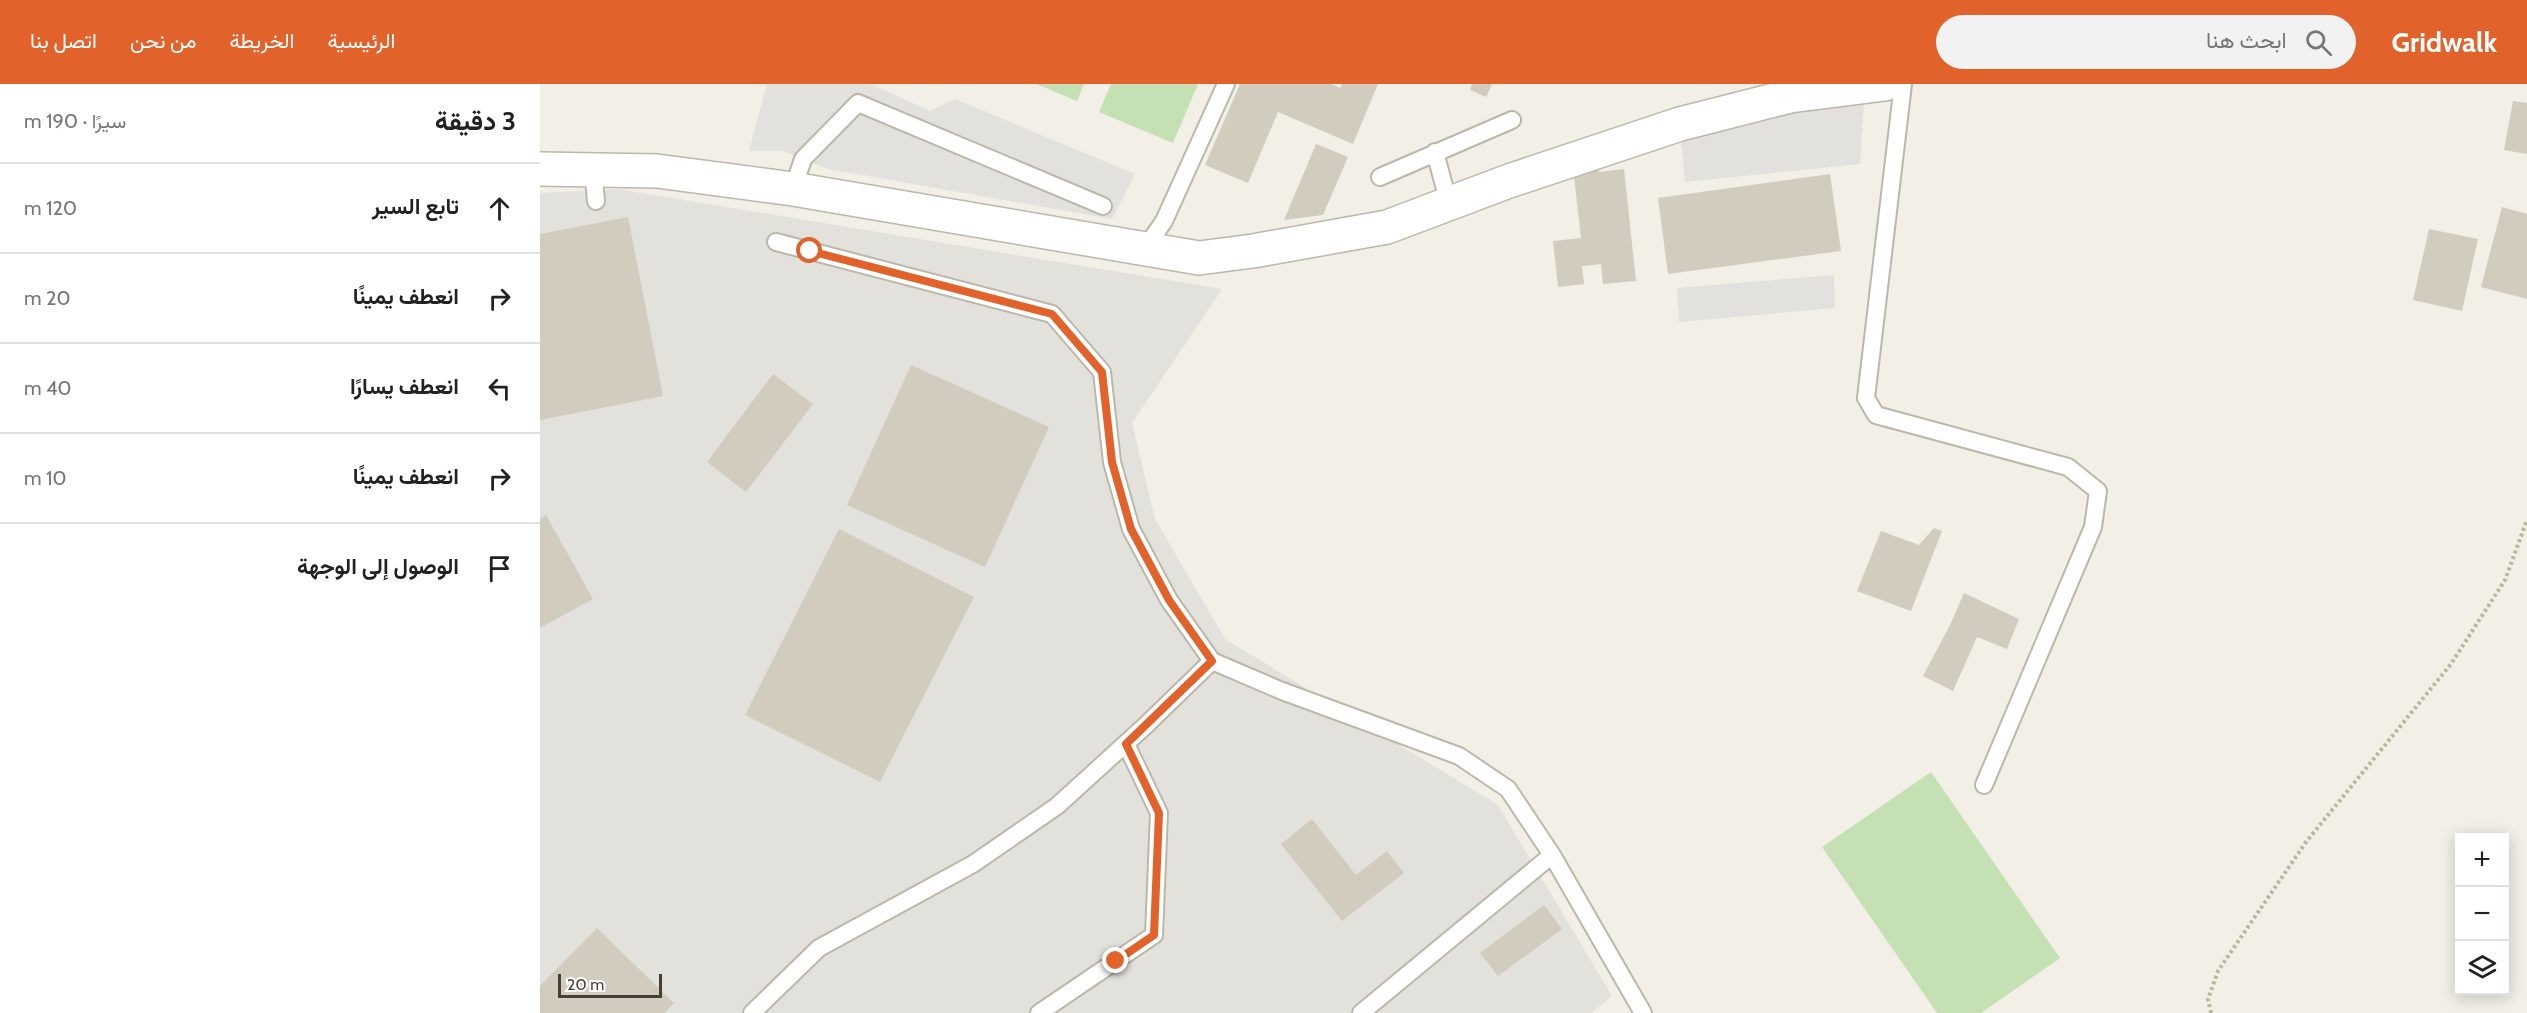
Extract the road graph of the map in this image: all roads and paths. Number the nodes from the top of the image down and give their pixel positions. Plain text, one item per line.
1 (1226, 84) edge
2 (1885, 84) edge
3 (1903, 84) edge
4 (1512, 120) dead end
5 (1436, 152) junction
6 (540, 169) edge
7 (593, 169) junction
8 (1380, 177) dead end
9 (794, 189) junction
10 (597, 201) dead end
11 (1449, 204) junction
12 (1102, 206) dead end
13 (776, 242) dead end
14 (1146, 247) junction
15 (2527, 520) edge
16 (1212, 661) junction
17 (1126, 744) junction
18 (1984, 785) dead end
19 (1552, 855) junction
20 (752, 1013) edge
21 (1039, 1013) edge
22 (1361, 1013) edge
23 (1643, 1013) edge
24 (2211, 1013) edge

1 - 14 lane
2 - 11 street
3 - 18 lane
4 - 5 lane
5 - 8 lane
5 - 11 lane
6 - 7 street
7 - 9 street
7 - 10 lane
9 - 12 lane
9 - 14 street
11 - 14 street
13 - 16 lane
15 - 24 path
16 - 17 lane
16 - 19 lane
17 - 20 lane
17 - 21 lane
19 - 22 lane
19 - 23 lane

